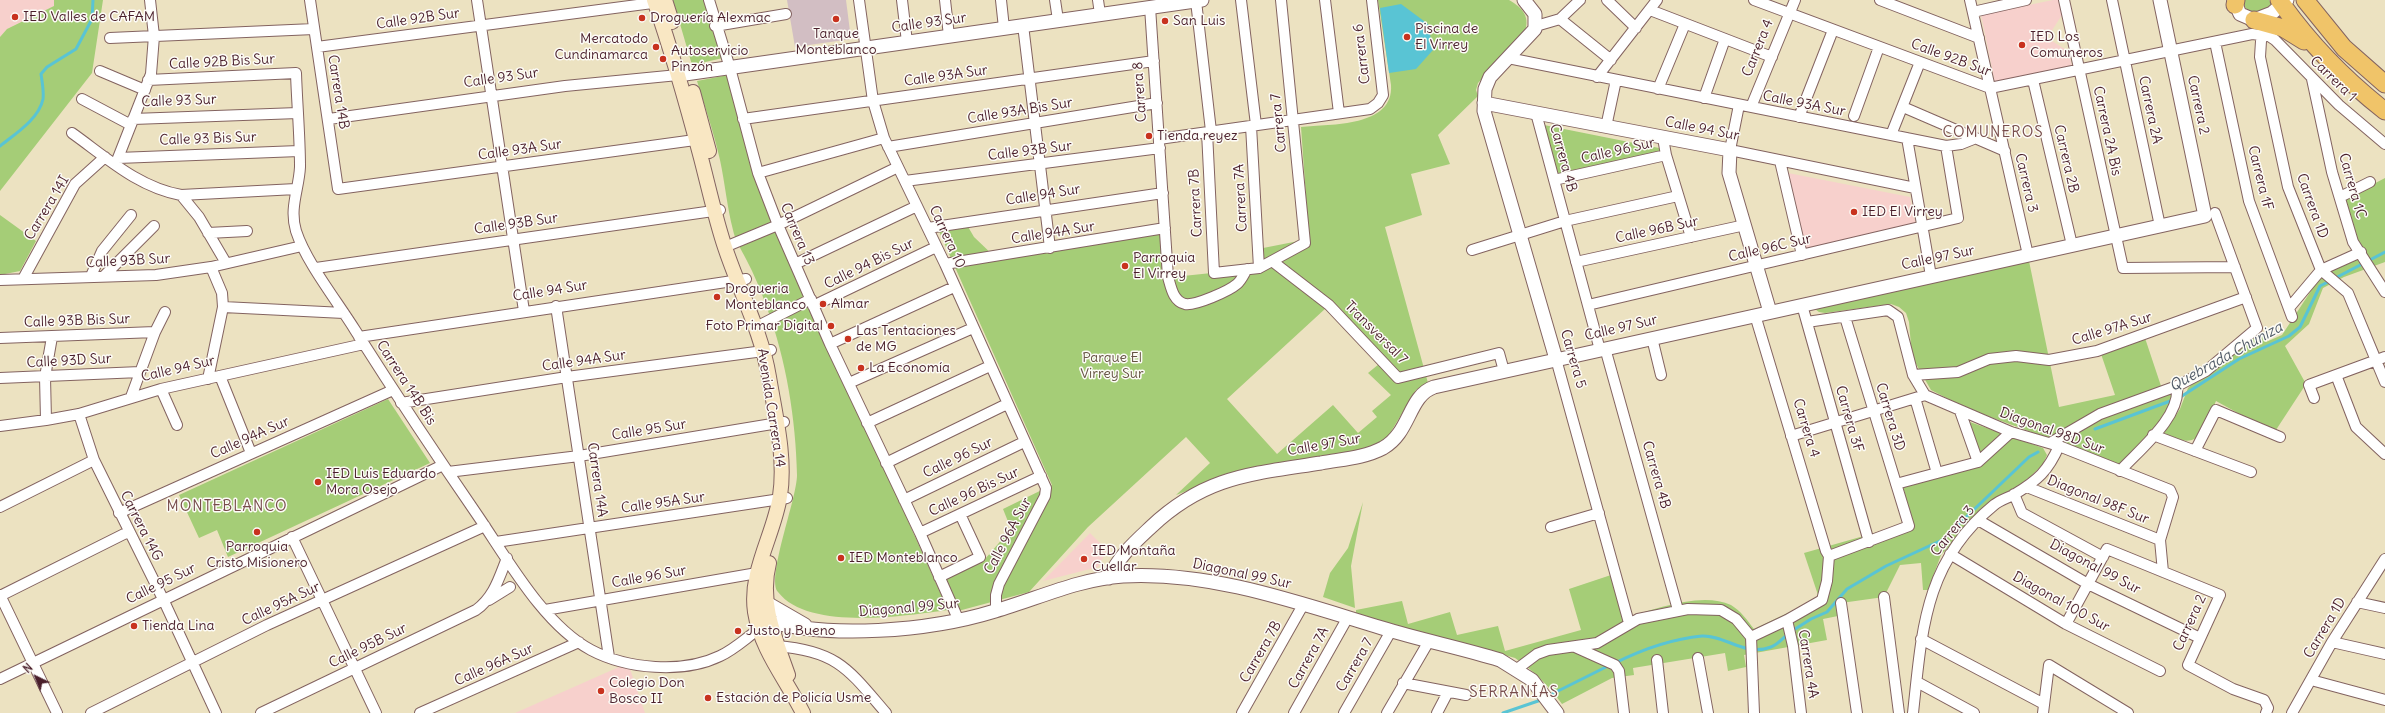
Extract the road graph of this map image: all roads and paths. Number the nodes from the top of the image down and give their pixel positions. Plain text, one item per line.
1 (150, 0) edge
2 (310, 0) edge
3 (477, 0) edge
4 (709, 0) edge
5 (859, 0) edge
6 (902, 0) edge
7 (945, 0) edge
8 (1001, 0) edge
9 (1055, 0) edge
10 (1098, 0) edge
11 (1199, 0) edge
12 (1241, 0) edge
13 (1281, 0) edge
14 (1325, 0) edge
15 (1372, 0) edge
16 (1524, 0) edge
17 (1580, 0) edge
18 (1607, 0) edge
19 (1657, 0) edge
20 (1754, 0) edge
21 (1795, 0) edge
22 (1880, 0) edge
23 (1970, 0) edge
24 (2022, 0) edge
25 (2064, 0) edge
26 (2112, 0) edge
27 (2160, 0) edge
28 (2305, 0) edge
29 (660, 1) edge
30 (2235, 2) edge
31 (2283, 2) edge
32 (1150, 4) edge
33 (1650, 10) junction
34 (1973, 12) junction
35 (1790, 13) junction
36 (786, 14) dead end
37 (1100, 14) junction
38 (1560, 19) junction
39 (1058, 20) junction
40 (1685, 24) junction
41 (481, 25) junction
42 (1023, 25) junction
43 (715, 26) junction
44 (1536, 26) junction
45 (2262, 26) junction
46 (1004, 28) junction
47 (1636, 28) junction
48 (314, 29) junction
49 (1833, 30) junction
50 (154, 36) junction
51 (949, 36) junction
52 (110, 38) dead end
53 (1979, 38) junction
54 (1725, 39) junction
55 (908, 42) junction
56 (2216, 42) junction
57 (317, 47) junction
58 (1879, 47) junction
59 (866, 48) junction
60 (2171, 51) junction
61 (2318, 51) junction
62 (1772, 57) junction
63 (1508, 58) junction
64 (1611, 60) junction
65 (2125, 60) junction
66 (1154, 61) junction
67 (1920, 62) junction
68 (730, 68) junction
69 (2079, 70) junction
70 (100, 71) dead end
71 (296, 73) joint
72 (683, 74) junction
73 (1598, 77) junction
74 (1030, 78) junction
75 (2312, 79) junction
76 (148, 80) junction
77 (1616, 80) junction
78 (2033, 80) junction
79 (2385, 84) edge
80 (1990, 88) junction
81 (1658, 89) junction
82 (144, 90) junction
83 (491, 96) junction
84 (1704, 98) junction
85 (82, 99) dead end
86 (873, 101) junction
87 (1156, 103) junction
88 (1378, 103) joint
89 (1484, 103) junction
90 (1739, 105) junction
91 (1750, 107) junction
92 (1903, 107) junction
93 (2385, 112) edge
94 (298, 113) junction
95 (1339, 113) junction
96 (1536, 113) junction
97 (1854, 116) dead end
98 (1799, 117) junction
99 (328, 119) junction
100 (743, 119) junction
101 (1293, 120) junction
102 (132, 122) junction
103 (1035, 123) junction
104 (1254, 126) junction
105 (1606, 127) junction
106 (1209, 132) junction
107 (72, 133) dead end
108 (1891, 135) junction
109 (1663, 138) junction
110 (1907, 138) junction
111 (1976, 138) junction
112 (701, 139) junction
113 (886, 143) junction
114 (1159, 144) junction
115 (2385, 144) edge
116 (1946, 146) junction
117 (1730, 150) junction
118 (299, 151) junction
119 (2004, 151) junction
120 (1666, 155) junction
121 (105, 157) junction
122 (1780, 161) junction
123 (116, 162) junction
124 (1040, 164) junction
125 (502, 166) junction
126 (898, 167) junction
127 (758, 173) junction
128 (1554, 180) junction
129 (905, 181) junction
130 (2370, 182) dead end
131 (1915, 188) junction
132 (296, 189) junction
133 (338, 189) joint
134 (1163, 193) junction
135 (181, 195) junction
136 (1678, 196) junction
137 (2340, 197) junction
138 (917, 206) junction
139 (1046, 210) junction
140 (718, 211) junction
141 (2210, 214) junction
142 (131, 215) dead end
143 (1565, 221) junction
144 (1745, 225) junction
145 (154, 226) dead end
146 (778, 226) junction
147 (1921, 226) junction
148 (2160, 226) junction
149 (928, 228) junction
150 (1165, 228) junction
151 (247, 231) dead end
152 (208, 233) junction
153 (1520, 235) junction
154 (2116, 236) junction
155 (1691, 237) junction
156 (513, 239) junction
157 (2072, 245) junction
158 (302, 246) junction
159 (728, 246) junction
160 (936, 247) junction
161 (1050, 248) junction
162 (1472, 250) dead end
163 (1802, 255) junction
164 (2028, 255) junction
165 (2365, 258) junction
166 (1272, 261) junction
167 (1576, 262) junction
168 (226, 263) junction
169 (795, 264) junction
170 (945, 264) junction
171 (211, 266) junction
172 (1756, 266) junction
173 (2235, 267) junction
174 (316, 268) junction
175 (1259, 268) junction
176 (1248, 269) junction
177 (2324, 273) junction
178 (91, 276) junction
179 (104, 276) junction
180 (1930, 276) junction
181 (23, 279) junction
182 (742, 279) junction
183 (0, 280) edge
184 (954, 286) junction
185 (2385, 292) edge
186 (2246, 297) junction
187 (812, 302) junction
188 (1588, 305) junction
189 (1802, 305) junction
190 (556, 306) junction
191 (224, 307) junction
192 (524, 311) junction
193 (165, 312) dead end
194 (1770, 312) junction
195 (344, 313) junction
196 (1755, 315) junction
197 (1845, 317) junction
198 (1807, 322) junction
199 (759, 325) junction
200 (973, 328) junction
201 (155, 332) junction
202 (52, 337) junction
203 (0, 338) edge
204 (1652, 338) junction
205 (361, 340) junction
206 (830, 344) junction
207 (1603, 349) junction
208 (767, 351) junction
209 (2385, 357) edge
210 (1556, 359) junction
211 (2375, 361) junction
212 (990, 366) junction
213 (1504, 371) junction
214 (140, 372) junction
215 (1661, 375) dead end
216 (1913, 375) junction
217 (2336, 375) junction
218 (220, 376) junction
219 (45, 377) junction
220 (0, 378) edge
221 (567, 378) junction
222 (208, 379) junction
223 (2385, 382) edge
224 (849, 383) junction
225 (161, 389) junction
226 (392, 390) junction
227 (2177, 394) junction
228 (1926, 395) junction
229 (131, 397) junction
230 (1915, 398) junction
231 (2314, 398) dead end
232 (401, 403) junction
233 (1007, 404) junction
234 (1874, 411) junction
235 (1960, 411) junction
236 (79, 414) junction
237 (46, 420) junction
238 (1835, 422) junction
239 (780, 423) junction
240 (867, 423) junction
241 (177, 425) dead end
242 (0, 426) edge
243 (2011, 432) junction
244 (2153, 435) junction
245 (1791, 436) junction
246 (2280, 437) dead end
247 (1024, 442) junction
248 (2054, 445) junction
249 (2195, 451) junction
250 (251, 453) junction
251 (2385, 454) edge
252 (579, 456) junction
253 (94, 460) junction
254 (1978, 462) junction
255 (886, 463) junction
256 (445, 468) junction
257 (2120, 470) junction
258 (2251, 472) dead end
259 (1937, 474) junction
260 (1040, 476) junction
261 (1896, 484) junction
262 (2027, 487) junction
263 (2014, 494) junction
264 (783, 499) junction
265 (904, 500) junction
266 (0, 507) edge
267 (119, 512) junction
268 (1598, 512) junction
269 (960, 514) junction
270 (1978, 520) junction
271 (485, 526) junction
272 (1550, 527) dead end
273 (590, 528) junction
274 (128, 532) junction
275 (920, 533) junction
276 (292, 537) junction
277 (2160, 540) junction
278 (496, 542) junction
279 (1869, 542) junction
280 (2105, 553) junction
281 (1827, 554) junction
282 (1950, 554) junction
283 (507, 558) junction
284 (2385, 560) edge
285 (2163, 572) junction
286 (757, 573) junction
287 (939, 577) junction
288 (1109, 578) junction
289 (2088, 584) junction
290 (510, 587) dead end
291 (0, 596) edge
292 (1884, 597) dead end
293 (163, 599) junction
294 (600, 599) junction
295 (322, 600) junction
296 (760, 600) junction
297 (487, 601) junction
298 (2357, 602) junction
299 (1841, 603) dead end
300 (1303, 605) junction
301 (2385, 608) edge
302 (545, 610) junction
303 (1678, 610) junction
304 (996, 611) junction
305 (1348, 618) junction
306 (959, 621) junction
307 (762, 622) junction
308 (1629, 623) junction
309 (1788, 623) junction
310 (2066, 624) junction
311 (812, 628) junction
312 (1391, 630) junction
313 (2200, 638) junction
314 (1751, 639) junction
315 (1921, 639) junction
316 (1429, 641) junction
317 (579, 642) junction
318 (2332, 642) junction
319 (777, 646) junction
320 (1574, 646) junction
321 (2385, 654) edge
322 (609, 658) junction
323 (1698, 658) dead end
324 (1657, 660) dead end
325 (194, 662) junction
326 (33, 663) junction
327 (354, 668) junction
328 (1517, 669) junction
329 (2160, 671) dead end
330 (0, 679) edge
331 (2311, 680) junction
332 (1916, 682) junction
333 (1403, 683) junction
334 (1448, 692) junction
335 (1466, 695) dead end
336 (796, 700) junction
337 (2385, 700) edge
338 (2044, 708) edge
339 (57, 713) edge
340 (91, 713) edge
341 (216, 713) edge
342 (261, 713) edge
343 (376, 713) edge
344 (420, 713) edge
345 (803, 713) edge
346 (886, 713) edge
347 (1242, 713) edge
348 (1294, 713) edge
349 (1344, 713) edge
350 (1387, 713) edge
351 (1437, 713) edge
352 (1557, 713) edge
353 (1624, 713) edge
354 (1663, 713) edge
355 (1708, 713) edge
356 (1754, 713) edge
357 (1801, 713) edge
358 (1857, 713) edge
359 (1899, 713) edge
360 (1914, 713) edge
361 (1974, 713) edge
362 (2128, 713) edge
363 (2266, 713) edge
364 (2292, 713) edge

1 - 50 street
2 - 48 street, Carrera 14B
3 - 41 street
4 - 43 street, Carrera 13
5 - 59 street, Carrera 10
6 - 55 street
7 - 51 street
8 - 46 street
9 - 39 street
10 - 37 street
11 - 32 street, Calle 93 Sur
11 - 106 street, Carrera 7B
12 - 104 street, Carrera 7A
13 - 101 street, Carrera 7
14 - 95 street
15 - 88 street, Carrera 6
16 - 44 street
17 - 38 street
18 - 47 street
19 - 33 street
20 - 35 street, Calle 92B Sur
21 - 35 street, Carrera 4
22 - 53 street
23 - 34 street, Carrera 3
24 - 34 street
25 - 69 street, Carrera 2A Bis
26 - 65 street, Carrera 2A
27 - 60 street, Carrera 2
28 - 79 highway
29 - 41 street, Calle 92B Sur
29 - 72 main road, Avenida Carrera 14
30 - 45 street
31 - 45 street
31 - 61 highway
32 - 37 street, Calle 93 Sur
32 - 66 street, Carrera 8
33 - 40 street
33 - 47 street
34 - 53 street, Carrera 3
35 - 49 street, Calle 92B Sur
35 - 62 street, Carrera 4
36 - 43 street
37 - 39 street, Calle 93 Sur
38 - 44 street
38 - 64 street
39 - 42 street, Calle 93 Sur
40 - 54 street
40 - 81 street
41 - 57 street, Calle 92B Sur
41 - 83 street
42 - 46 street, Calle 93 Sur
42 - 74 street
43 - 68 street, Carrera 13
44 - 63 street, Carrera 5
45 - 56 street, Calle 92B Sur
45 - 61 highway
45 - 75 street, Carrera 1
45 - 177 street, Carrera 1D
46 - 51 street, Calle 93 Sur
47 - 64 street
48 - 50 street
48 - 57 street, Carrera 14B
49 - 58 street, Calle 92B Sur
49 - 98 street
50 - 52 street
50 - 76 street
51 - 55 street, Calle 93 Sur
53 - 80 street, Carrera 3
54 - 62 street
54 - 84 street
55 - 59 street, Calle 93 Sur
56 - 60 street, Calle 92B Sur
56 - 177 street, Carrera 1F
57 - 99 street, Carrera 14B
58 - 67 street, Calle 92B Sur
58 - 97 street
59 - 68 street, Calle 93 Sur
59 - 86 street, Carrera 10
60 - 65 street, Calle 92B Sur
60 - 141 street, Carrera 2
61 - 93 highway
62 - 91 street, Carrera 4
63 - 73 street, Calle 93A Sur
63 - 89 street, Carrera 5
64 - 73 street
65 - 69 street, Calle 92B Sur
65 - 148 street, Carrera 2A
66 - 74 street, Calle 93A Sur
66 - 87 street, Carrera 8
67 - 80 street, Calle 92B Sur
67 - 92 street
68 - 72 street, Calle 93 Sur
68 - 100 street, Carrera 13
69 - 78 street, Calle 92B Sur
69 - 154 street, Carrera 2A Bis
70 - 82 street
71 - 76 street, Calle 92B Bis Sur
71 - 94 street, Carrera 14B Bis
72 - 83 street, Calle 93 Sur
72 - 112 main road, Avenida Carrera 14
73 - 77 street, Calle 93A Sur
74 - 86 street, Calle 93A Sur
74 - 103 street
75 - 115 street, Carrera 1
75 - 137 street, Carrera 1C
76 - 82 street
77 - 81 street, Calle 93A Sur
77 - 105 street
78 - 80 street, Calle 92B Sur
78 - 157 street, Carrera 2B
80 - 119 street, Carrera 3
81 - 84 street, Calle 93A Sur
82 - 102 street
83 - 99 street, Calle 93 Sur
83 - 125 street
84 - 90 street, Calle 93A Sur
85 - 102 street, Calle 93 Sur
86 - 100 street, Calle 93A Sur
86 - 113 street, Carrera 10
87 - 103 street, Calle 93A Bis Sur
87 - 114 street, Carrera 8
88 - 95 street, Calle 93B Sur
89 - 96 street, Calle 94 Sur
89 - 153 street, Carrera 5
90 - 91 street, Calle 93A Sur
90 - 117 street
91 - 98 street, Calle 93A Sur
92 - 108 street
92 - 111 street
94 - 102 street, Calle 93 Sur
94 - 118 street, Carrera 14B Bis
95 - 101 street, Calle 93B Sur
96 - 105 street, Calle 94 Sur
96 - 128 street, Carrera 4B
98 - 108 street, Calle 93A Sur
99 - 133 street, Carrera 14B
100 - 127 street, Carrera 13
101 - 104 street, Calle 93B Sur
101 - 166 street, Carrera 7
102 - 123 street
103 - 113 street, Calle 93A Bis Sur
103 - 124 street
104 - 106 street, Calle 93B Sur
104 - 175 street, Carrera 7A
105 - 109 street, Calle 94 Sur
106 - 114 street, Calle 93B Sur
106 - 176 street, Carrera 7B
107 - 121 street
108 - 110 street, Calle 93A Sur
109 - 117 street, Calle 94 Sur
109 - 120 street
110 - 116 street, Calle 93A Sur
110 - 131 street
111 - 116 street, Calle 93A Sur
111 - 119 street
112 - 125 street, Calle 93A Sur
112 - 140 main road, Avenida Carrera 14
113 - 126 street, Carrera 10
113 - 127 street, Calle 93A Bis Sur
114 - 124 street, Calle 93B Sur
114 - 134 street, Carrera 8
116 - 147 street, Calle 96C Sur
117 - 122 street, Calle 94 Sur
117 - 144 street
118 - 123 street, Calle 93 Bis Sur
118 - 132 street, Carrera 14B Bis
119 - 164 street, Carrera 3
120 - 128 street, Calle 96 Sur
120 - 136 street
121 - 123 street
121 - 181 street, Carrera 14I
122 - 131 street, Calle 94 Sur
122 - 163 street
123 - 135 street
124 - 129 street, Calle 93B Sur
124 - 139 street
125 - 133 street, Calle 93A Sur
125 - 156 street
126 - 129 street, Carrera 10
126 - 146 street
127 - 146 street, Carrera 13
128 - 143 street, Carrera 4B
129 - 138 street, Carrera 10
130 - 137 street
131 - 147 street
132 - 135 street
132 - 158 street, Carrera 14B Bis
134 - 139 street, Calle 94 Sur
134 - 150 street, Carrera 8
135 - 152 street
136 - 143 street
136 - 155 street
137 - 165 street, Carrera 1C
138 - 149 street, Carrera 10
138 - 169 street
139 - 149 street, Calle 94 Sur
139 - 161 street
140 - 156 street, Calle 93B Sur
140 - 159 main road, Avenida Carrera 14
141 - 148 street, Calle 97 Sur
141 - 173 street, Carrera 2
142 - 178 street
143 - 153 street
143 - 167 street, Carrera 4B
144 - 155 street, Calle 96B Sur
144 - 172 street
145 - 179 street
146 - 159 street
146 - 169 street, Carrera 13
147 - 163 street, Calle 96C Sur
147 - 180 street
148 - 154 street, Calle 97 Sur
149 - 160 street, Carrera 10
150 - 161 street, Calle 94A Sur
150 - 176 street, Carrera 8
151 - 152 street
152 - 168 street
153 - 162 street
153 - 210 street, Carrera 5
154 - 157 street, Calle 97 Sur
154 - 173 street, Carrera 2A Bis
155 - 167 street, Calle 96B Sur
156 - 174 street, Calle 93B Sur
156 - 192 street
157 - 164 street, Calle 97 Sur
158 - 168 street, Calle 93B Sur
158 - 174 street, Carrera 14B Bis
159 - 182 main road, Avenida Carrera 14
160 - 170 street, Carrera 10
160 - 187 street, Calle 94 Bis Sur
161 - 170 street, Calle 94A Sur
163 - 172 street, Calle 96C Sur
164 - 180 street, Calle 97 Sur
165 - 177 street
165 - 185 street, Carrera 1C
166 - 175 street
166 - 213 street, Transversal 7
167 - 188 street, Carrera 4B
168 - 171 street, Calle 93B Sur
169 - 187 street, Carrera 13
170 - 184 street, Carrera 10
171 - 179 street, Calle 93B Sur
171 - 191 street
172 - 188 street, Calle 96C Sur
172 - 194 street
173 - 186 street, Carrera 2
174 - 195 street, Carrera 14B Bis
175 - 176 street
177 - 211 street, Carrera 1D
178 - 179 street, Calle 93B Sur
178 - 181 street, Calle 93B Sur
180 - 189 street, Calle 97 Sur
181 - 183 street, Calle 93B Sur
182 - 190 street, Calle 94 Sur
182 - 199 main road, Avenida Carrera 14
184 - 200 street, Carrera 10
184 - 206 street
186 - 216 street, Calle 97A Sur
186 - 227 street, Carrera 2
187 - 199 street, Calle 94 Bis Sur
187 - 206 street, Carrera 13
188 - 207 street, Carrera 4B
189 - 194 street, Calle 97 Sur
189 - 198 street, Carrera 3F
190 - 192 street, Calle 94 Sur
190 - 221 street, Carrera 14A
191 - 195 street
191 - 222 street
192 - 205 street, Calle 94 Sur
193 - 201 street
194 - 196 street, Calle 97 Sur
195 - 205 street, Carrera 14B Bis
196 - 204 street, Calle 97 Sur
196 - 245 street, Carrera 4
197 - 198 street
197 - 216 street
197 - 234 street, Carrera 3D
198 - 238 street, Carrera 3F
199 - 208 main road, Avenida Carrera 14
200 - 212 street, Carrera 10
200 - 224 street
201 - 202 street, Calle 93B Bis Sur
201 - 214 street
202 - 203 street, Calle 93B Bis Sur
202 - 219 street
204 - 207 street, Calle 97 Sur
204 - 215 street
205 - 218 street, Calle 94 Sur
205 - 226 street, Carrera 14B Bis
206 - 224 street, Carrera 13
207 - 210 street, Calle 97 Sur
207 - 303 street, Carrera 4B
208 - 221 street, Calle 94A Sur
208 - 239 main road, Avenida Carrera 14
209 - 211 street
210 - 213 street, Calle 97 Sur
210 - 268 street, Carrera 5
211 - 217 street
211 - 223 street, Carrera 1D
212 - 233 street, Carrera 10
212 - 240 street
213 - 288 street, Calle 97 Sur
214 - 219 street, Calle 93D Sur
214 - 229 street
216 - 228 street
217 - 231 street
217 - 251 street
218 - 222 street, Calle 94 Sur
218 - 250 street
219 - 220 street, Calle 93D Sur
219 - 237 street
221 - 232 street, Calle 94A Sur
221 - 252 street, Carrera 14A
222 - 225 street, Calle 94 Sur
224 - 240 street, Carrera 13
225 - 229 street, Calle 94 Sur
225 - 241 street
226 - 232 street, Carrera 14B Bis
226 - 250 street, Calle 94A Sur
227 - 244 street
227 - 248 street
228 - 230 street
228 - 235 street, Diagonal 98D Sur
229 - 236 street, Calle 94 Sur
230 - 234 street
230 - 259 street
232 - 256 street, Carrera 14B Bis
233 - 247 street, Carrera 10
233 - 255 street
234 - 238 street
234 - 261 street, Carrera 3D
235 - 243 street, Diagonal 98D Sur
235 - 254 street
236 - 237 street, Calle 94 Sur
236 - 253 street, Carrera 14G
237 - 242 street, Calle 94 Sur
238 - 245 street
238 - 279 street, Carrera 3F
239 - 252 street, Calle 95 Sur
239 - 264 main road, Avenida Carrera 14
240 - 255 street, Carrera 13
243 - 248 street, Diagonal 98D Sur
243 - 254 street
244 - 249 street
244 - 257 street
245 - 281 street, Carrera 4
246 - 249 street
247 - 260 street, Carrera 10
247 - 265 street, Calle 96 Sur
248 - 257 street, Diagonal 98D Sur
248 - 262 street, Carrera 3
249 - 258 street
250 - 267 street, Calle 94A Sur
252 - 256 street, Calle 95 Sur
252 - 273 street, Carrera 14A
253 - 266 street
253 - 267 street, Carrera 14G
254 - 259 street
255 - 265 street, Carrera 13
256 - 271 street, Carrera 14B Bis
256 - 276 street, Calle 95 Sur
257 - 277 street, Diagonal 98D Sur
259 - 261 street
260 - 269 street, Calle 96 Bis Sur
260 - 304 street, Calle 96A Sur
261 - 279 street, Carrera 3D
262 - 263 street, Carrera 3
262 - 277 street, Diagonal 98F Sur
263 - 270 street, Carrera 3
263 - 280 street
264 - 273 street, Calle 95A Sur
264 - 286 main road, Avenida Carrera 14
264 - 296 main road, Avenida Carrera 14
265 - 275 street, Carrera 13
267 - 274 street, Carrera 14G
268 - 272 street
268 - 308 street, Carrera 5
269 - 275 street, Calle 96 Bis Sur
269 - 287 street, Calle 96A Sur
270 - 282 street, Carrera 3
270 - 289 street, Diagonal 99 Sur
271 - 278 street, Carrera 14B Bis
271 - 295 street, Calle 95A Sur
273 - 278 street, Calle 95A Sur
273 - 294 street, Carrera 14A
274 - 291 street
274 - 293 street, Carrera 14G
275 - 287 street, Carrera 13
276 - 293 street, Calle 95 Sur
276 - 295 street
277 - 285 street
278 - 283 street, Carrera 14B Bis
279 - 281 street
280 - 285 street
280 - 289 street
281 - 309 street
282 - 310 street, Diagonal 100 Sur
282 - 315 street, Carrera 3
283 - 297 street, Calle 95B Sur
283 - 302 street, Carrera 14B Bis
284 - 298 street, Carrera 1D
285 - 313 street, Carrera 2
286 - 294 street, Calle 96 Sur
286 - 296 main road, Avenida Carrera 14
287 - 306 street, Carrera 13
288 - 300 street, Diagonal 99 Sur
288 - 304 street, Diagonal 99 Sur
289 - 310 street
289 - 313 street, Diagonal 99 Sur
290 - 297 street, Calle 95B Sur
291 - 326 street
292 - 359 street
293 - 325 street, Carrera 14G
293 - 326 street, Calle 95 Sur
294 - 302 street, Calle 96 Sur
294 - 322 street, Carrera 14A
295 - 325 street, Calle 95A Sur
295 - 327 street
296 - 307 main road, Avenida Carrera 14
296 - 311 street
297 - 327 street, Calle 95B Sur
298 - 301 street
298 - 318 street, Carrera 1D
299 - 358 street
300 - 305 street, Diagonal 99 Sur
300 - 347 street, Carrera 7B
302 - 317 street, Carrera 14B Bis
303 - 308 street
303 - 314 street
304 - 306 street, Diagonal 99 Sur
305 - 312 street, Diagonal 99 Sur
305 - 348 street, Carrera 7A
306 - 311 street, Diagonal 99 Sur
307 - 311 street, Diagonal 99 Sur
307 - 319 main road, Avenida Carrera 14
307 - 322 street
307 - 336 main road, Avenida Carrera 14
308 - 320 street
309 - 314 street
309 - 357 street, Carrera 4A
310 - 329 street, Diagonal 100 Sur
312 - 316 street, Diagonal 99 Sur
312 - 349 street, Carrera 7
313 - 363 street, Carrera 2
314 - 356 street
315 - 332 street, Carrera 3
315 - 338 street
316 - 328 street, Diagonal 99 Sur
316 - 333 street
317 - 322 street, Carrera 14B Bis
317 - 344 street, Calle 96A Sur
318 - 321 street
318 - 331 street, Carrera 1D
319 - 336 main road, Avenida Carrera 14
319 - 346 street
320 - 328 street
320 - 353 street
323 - 355 street
324 - 354 street
325 - 340 street, Calle 95A Sur
325 - 341 street, Carrera 14G
326 - 330 street, Calle 95 Sur
326 - 339 street
327 - 342 street, Calle 95B Sur
327 - 343 street
328 - 352 street
331 - 337 street
331 - 364 street, Carrera 1D
332 - 360 street, Carrera 3
332 - 361 street
333 - 334 street
333 - 350 street
334 - 335 street
334 - 351 street
336 - 345 main road, Avenida Carrera 14
338 - 362 street

